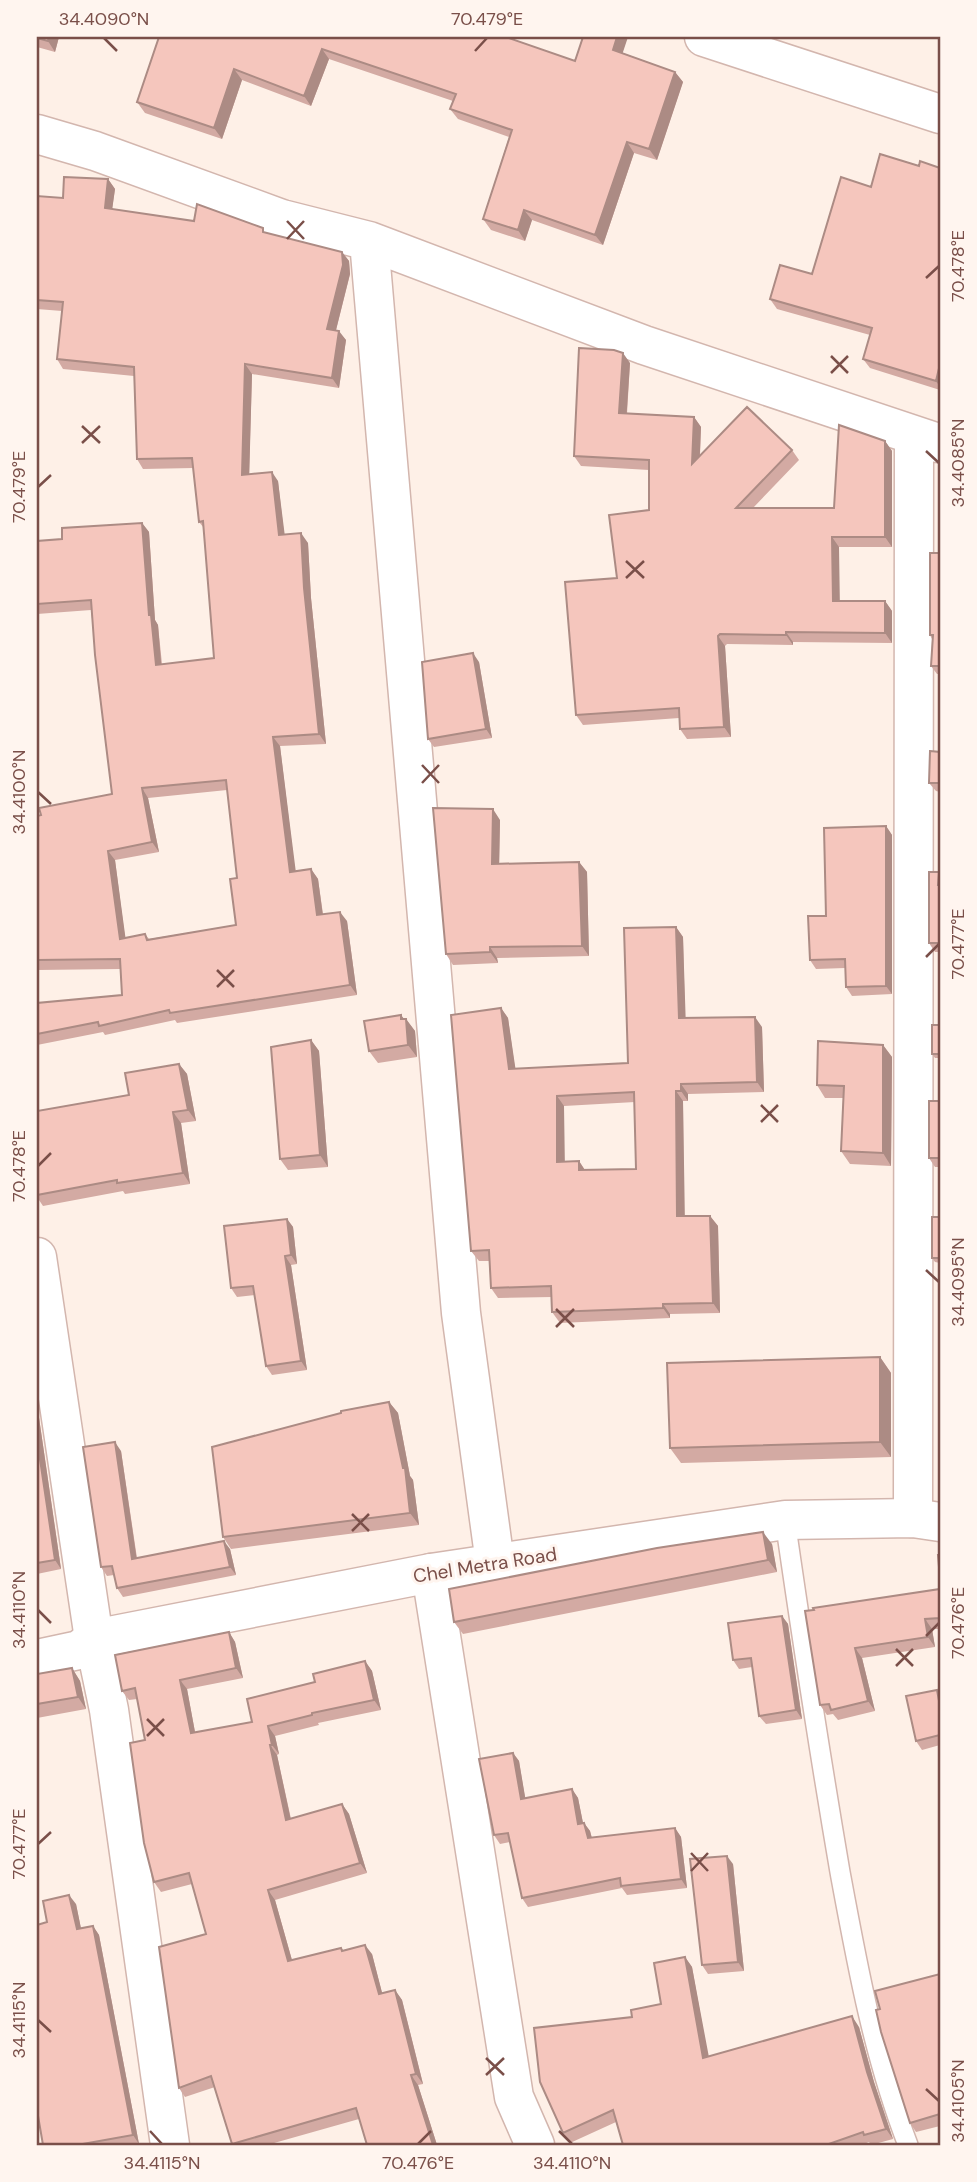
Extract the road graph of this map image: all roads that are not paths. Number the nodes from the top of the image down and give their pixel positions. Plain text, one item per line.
1 (704, 37) edge
2 (940, 114) edge
3 (37, 134) edge
4 (369, 241) junction
5 (927, 439) edge
6 (37, 1257) edge
7 (785, 1520) junction
8 (927, 1520) edge
9 (495, 1563) junction
10 (431, 1573) junction
11 (94, 1639) junction
12 (37, 1659) edge
13 (170, 2145) edge
14 (535, 2145) edge
15 (908, 2145) edge

1 - 2 street
3 - 4 street
4 - 5 street
4 - 9 street
5 - 8 street
6 - 11 street
7 - 8 street, Chel Metra Road
7 - 9 street, Chel Metra Road
7 - 15 lane
9 - 10 street, Chel Metra Road
10 - 11 street, Chel Metra Road
10 - 14 street
11 - 12 street, Chel Metra Road
11 - 13 street

